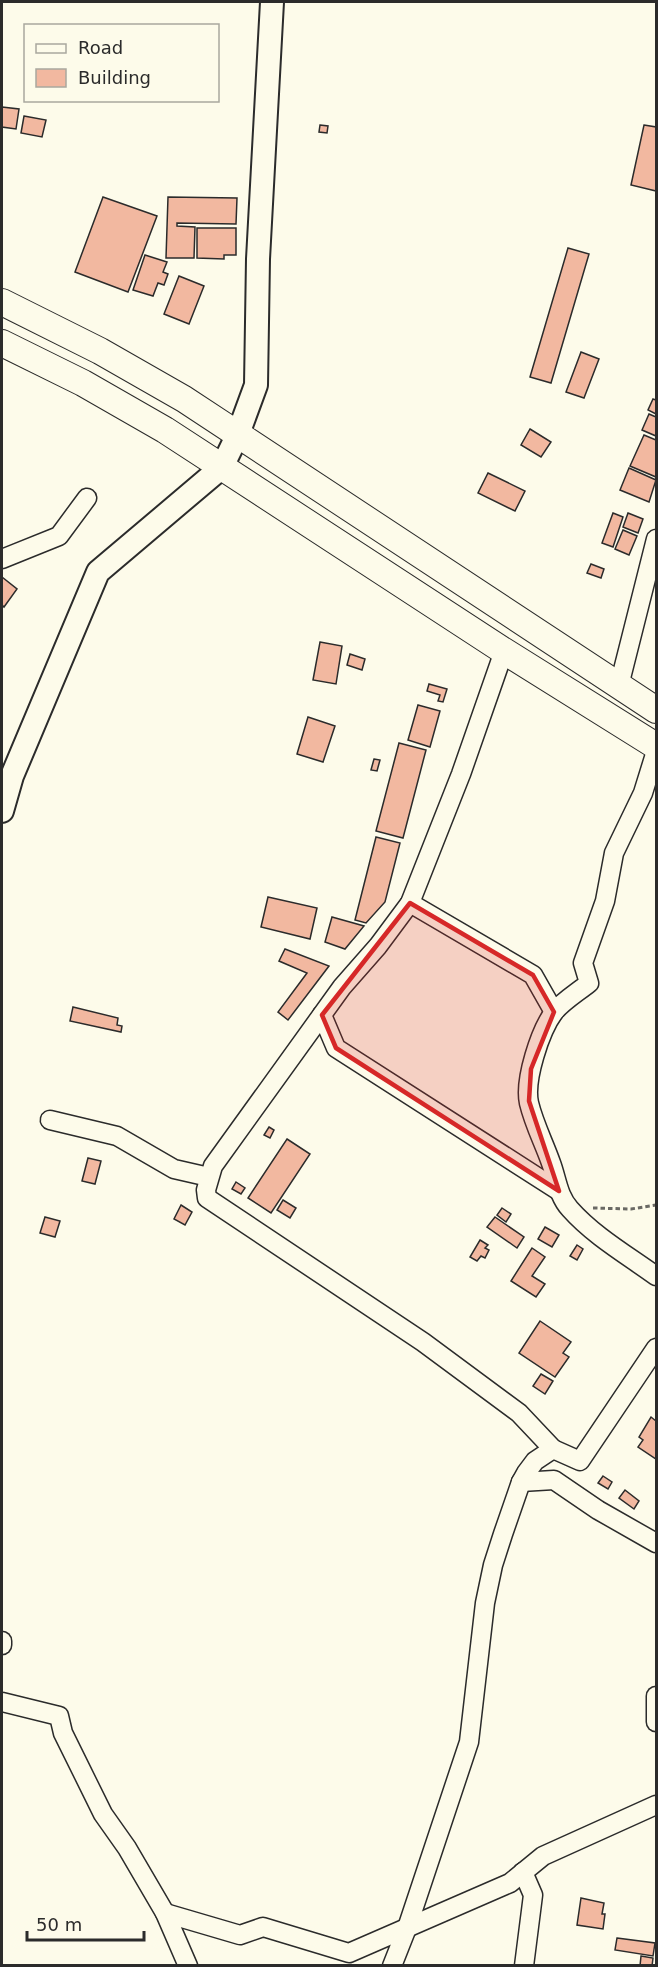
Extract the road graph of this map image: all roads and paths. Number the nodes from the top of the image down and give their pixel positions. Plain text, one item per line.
1 (272, 2) edge
2 (2, 302) edge
3 (2, 343) edge
4 (238, 434) junction
5 (222, 467) junction
6 (87, 498) dead end
7 (657, 539) edge
8 (2, 559) edge
9 (504, 651) junction
10 (619, 686) junction
11 (657, 710) edge
12 (657, 746) edge
13 (657, 751) edge
14 (2, 811) edge
15 (410, 903) junction
16 (555, 1012) junction
17 (322, 1015) junction
18 (50, 1120) dead end
19 (209, 1177) junction
20 (559, 1191) junction
21 (657, 1205) edge
22 (568, 1207) junction
23 (657, 1276) edge
24 (657, 1348) edge
25 (553, 1449) junction
26 (521, 1482) junction
27 (657, 1543) edge
28 (657, 1696) edge
29 (2, 1702) edge
30 (657, 1722) edge
31 (657, 1805) edge
32 (523, 1872) junction
33 (165, 1913) junction
34 (407, 1928) junction
35 (188, 1965) edge
36 (392, 1965) edge
37 (524, 1965) edge

1 - 4 main road
2 - 4 highway
3 - 5 highway
4 - 5 main road
4 - 10 highway
5 - 9 highway
5 - 14 main road
6 - 8 street
7 - 10 street
9 - 12 highway
9 - 15 street
10 - 11 highway
13 - 16 street
15 - 16 street
15 - 17 street
16 - 20 street
17 - 19 street
17 - 20 street
18 - 19 street
19 - 25 street
20 - 22 street
21 - 22 path
22 - 23 street
24 - 25 street
25 - 26 street
26 - 27 street
26 - 34 street
28 - 30 street
29 - 33 street
31 - 32 street
32 - 34 street
32 - 37 street
33 - 34 street
33 - 35 street
34 - 36 street

